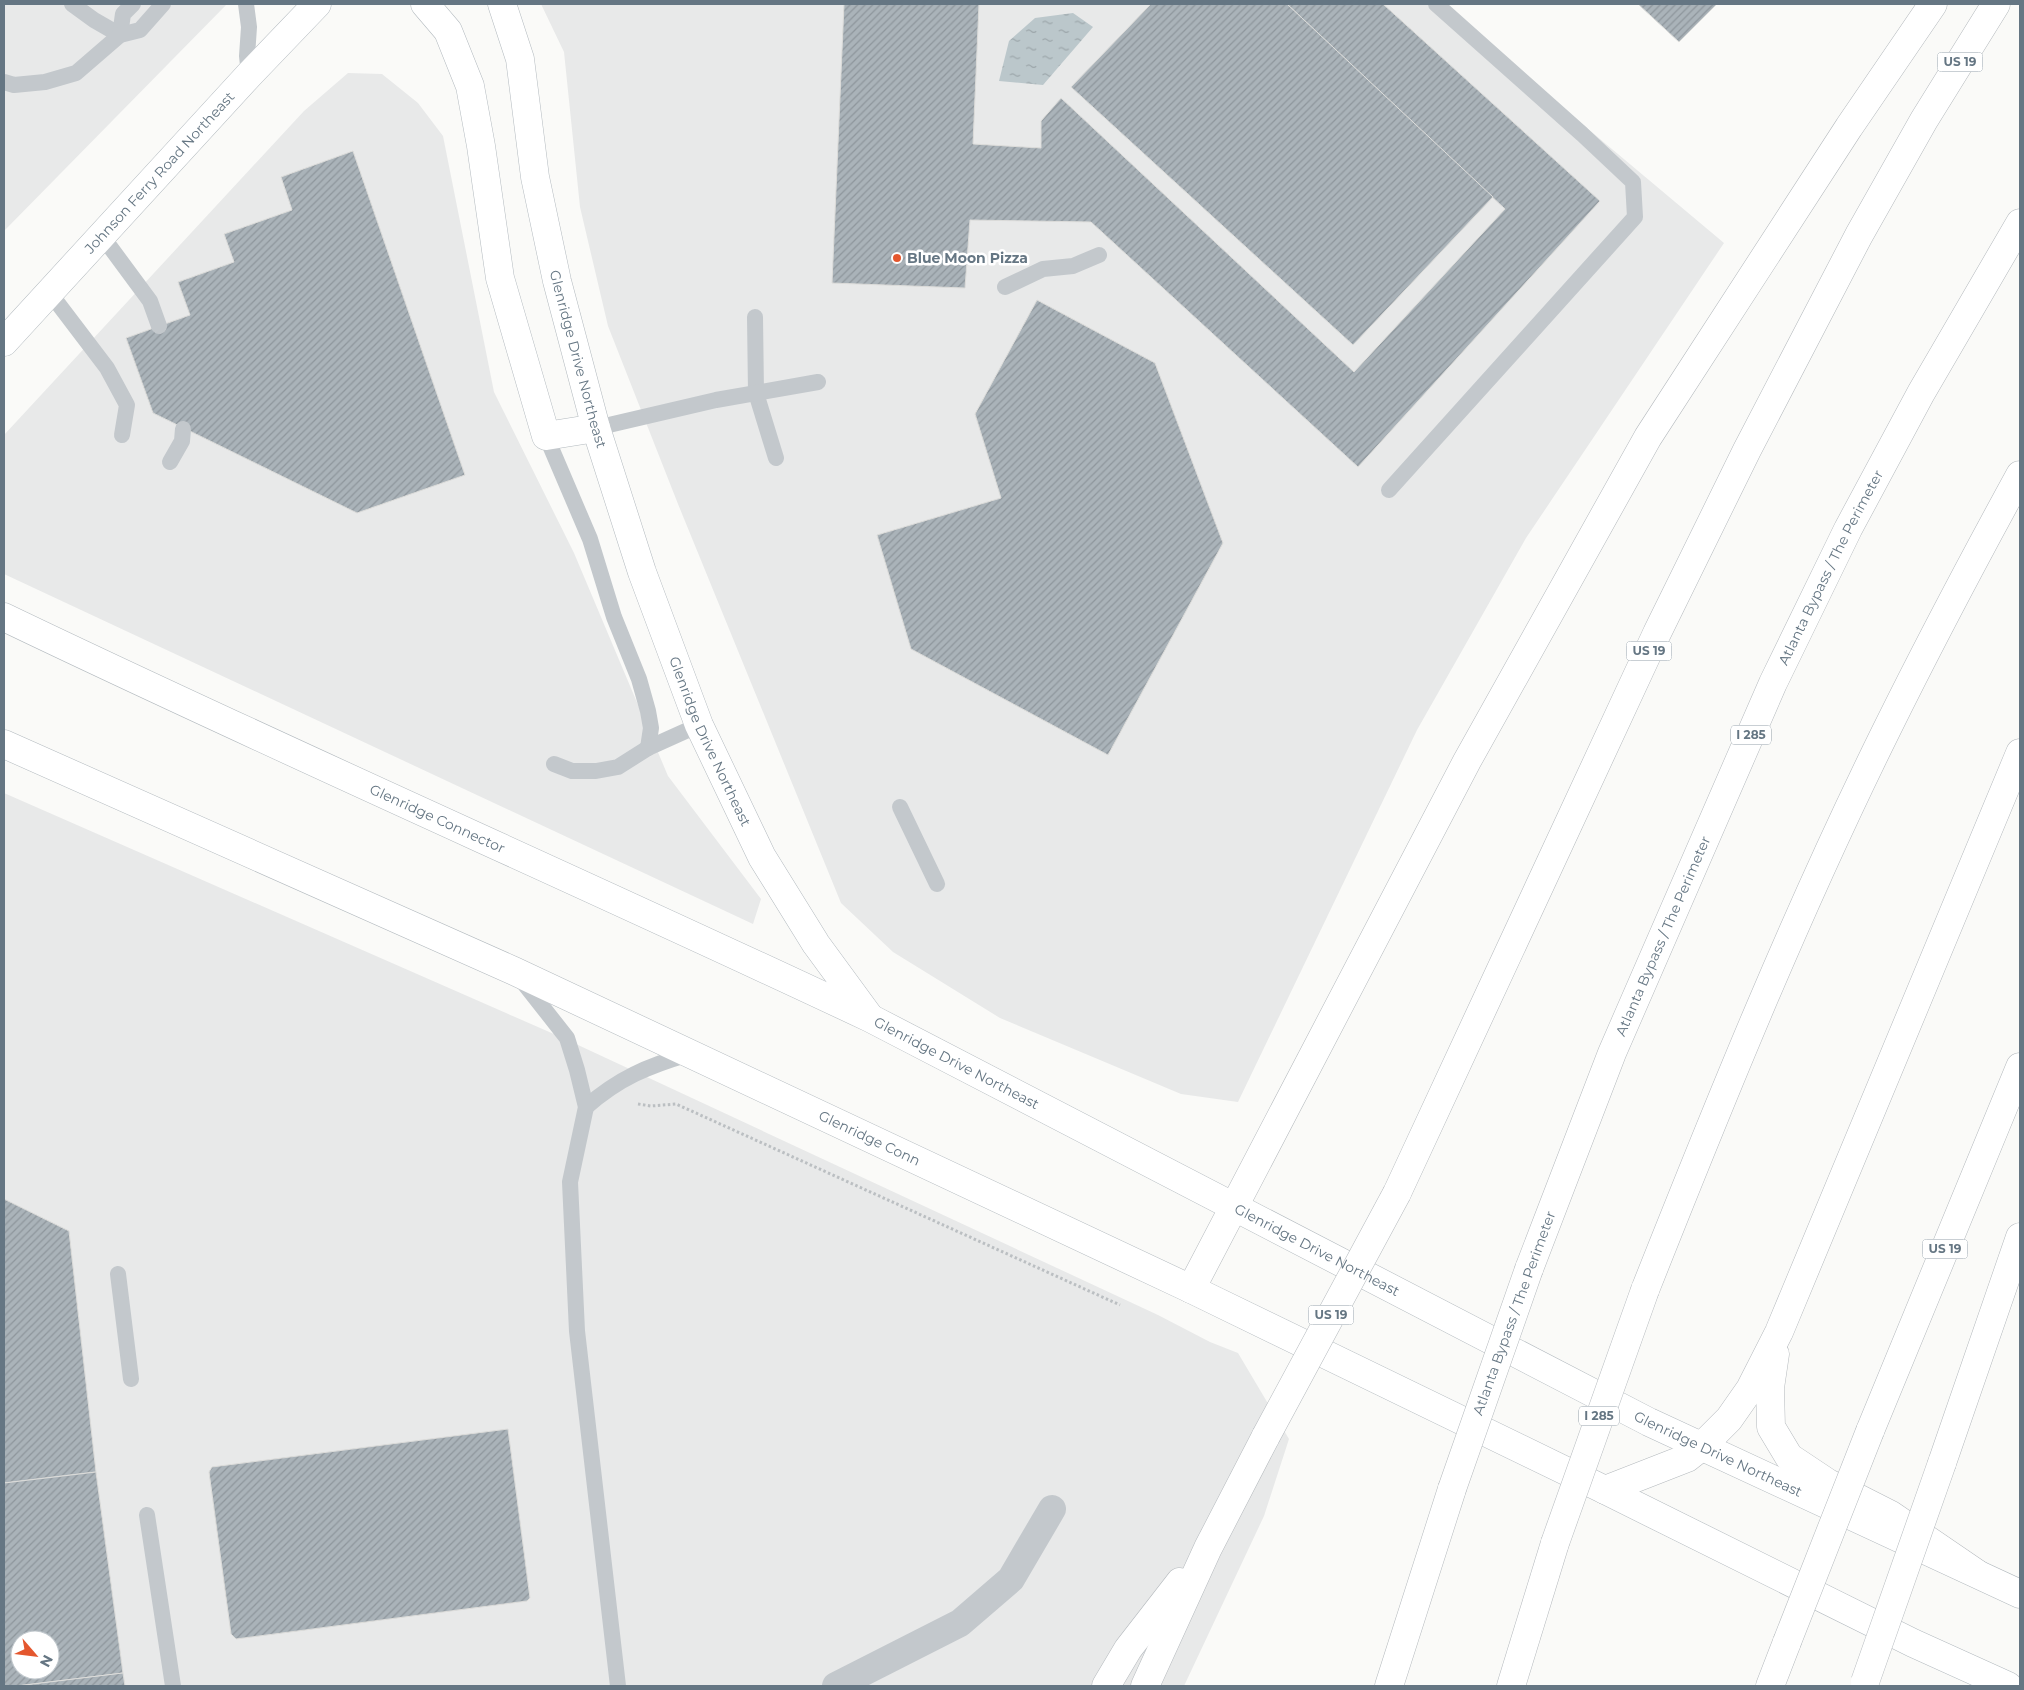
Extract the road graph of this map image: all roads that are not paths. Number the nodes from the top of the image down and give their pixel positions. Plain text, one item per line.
1 (72, 4) edge
2 (133, 4) edge
3 (163, 4) edge
4 (246, 4) edge
5 (317, 4) edge
6 (425, 4) edge
7 (502, 4) edge
8 (1436, 4) edge
9 (1933, 4) edge
10 (1996, 4) edge
11 (120, 35) junction
12 (249, 75) junction
13 (4, 82) edge
14 (2020, 223) edge
15 (102, 236) junction
16 (1100, 255) dead end
17 (1005, 287) dead end
18 (50, 293) junction
19 (755, 317) dead end
20 (159, 326) dead end
21 (4, 342) edge
22 (818, 382) dead end
23 (756, 393) junction
24 (596, 428) junction
25 (184, 429) dead end
26 (122, 435) dead end
27 (546, 436) junction
28 (776, 458) dead end
29 (170, 462) dead end
30 (2020, 475) edge
31 (1389, 490) dead end
32 (4, 618) edge
33 (699, 725) junction
34 (4, 744) edge
35 (648, 748) junction
36 (2020, 754) edge
37 (554, 764) dead end
38 (900, 807) dead end
39 (937, 884) dead end
40 (514, 971) junction
41 (870, 1018) junction
42 (689, 1054) junction
43 (2020, 1067) edge
44 (586, 1107) junction
45 (1233, 1207) junction
46 (2020, 1237) edge
47 (118, 1274) dead end
48 (1191, 1289) junction
49 (1779, 1332) junction
50 (131, 1379) dead end
51 (1701, 1446) junction
52 (1605, 1490) junction
53 (1052, 1509) dead end
54 (147, 1515) dead end
55 (1208, 1548) junction
56 (1976, 1573) junction
57 (2020, 1594) edge
58 (844, 1685) edge
59 (173, 1686) edge
60 (618, 1686) edge
61 (1106, 1686) edge
62 (1145, 1686) edge
63 (1389, 1686) edge
64 (1511, 1686) edge
65 (1770, 1686) edge
66 (1864, 1686) edge
67 (2008, 1686) edge

1 - 11 lane
2 - 11 lane
3 - 11 lane
4 - 12 lane
5 - 12 main road, Johnson Ferry Road Northeast
6 - 27 main road
7 - 24 main road, Glenridge Drive Northeast
8 - 31 lane
9 - 45 main road
10 - 55 main road, US 19, bridge
11 - 13 lane
12 - 15 main road, Johnson Ferry Road Northeast
14 - 63 main road, Atlanta Bypass / The Perimeter / I 285, bridge
15 - 18 main road, Johnson Ferry Road Northeast
15 - 20 lane
16 - 17 lane
18 - 21 main road, Johnson Ferry Road Northeast
18 - 26 lane
19 - 23 lane
22 - 23 lane
23 - 24 lane
23 - 28 lane
24 - 27 main road
24 - 33 main road, Glenridge Drive Northeast
25 - 29 lane
27 - 35 lane
30 - 64 main road, I 285, bridge
32 - 41 main road, Glenridge Connector
33 - 35 lane
33 - 41 main road, Glenridge Drive Northeast
34 - 40 main road
35 - 37 lane
36 - 49 main road
38 - 39 lane
40 - 42 main road
40 - 44 lane
41 - 45 main road, Glenridge Drive Northeast
42 - 44 lane
42 - 48 main road, Glenridge Conn
43 - 65 main road, US 19, bridge
44 - 60 lane
45 - 48 main road
45 - 51 main road, Glenridge Drive Northeast
46 - 66 main road, bridge
47 - 50 lane
48 - 52 main road
49 - 51 main road
49 - 56 main road
51 - 52 main road
51 - 56 main road, Glenridge Drive Northeast
52 - 67 main road
53 - 58 street
54 - 59 lane
55 - 61 main road
55 - 62 main road, US 19
56 - 57 main road, Glenridge Drive Northeast

